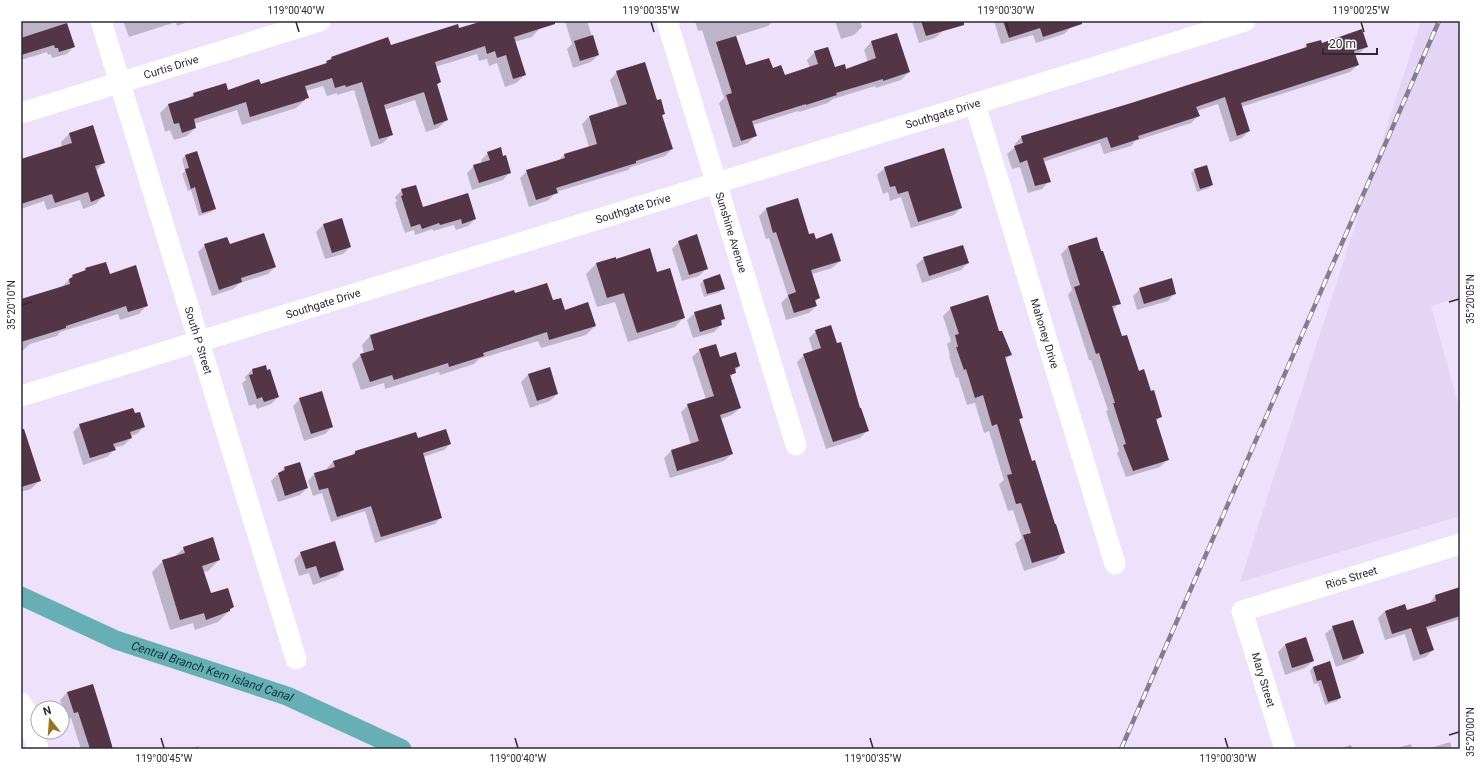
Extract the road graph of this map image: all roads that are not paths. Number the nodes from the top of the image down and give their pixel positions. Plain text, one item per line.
1 (101, 21) edge
2 (320, 21) edge
3 (667, 21) edge
4 (1236, 22) edge
5 (120, 83) junction
6 (975, 104) junction
7 (21, 113) edge
8 (717, 183) junction
9 (199, 342) junction
10 (21, 396) edge
11 (796, 445) dead end
12 (1460, 544) edge
13 (1115, 564) dead end
14 (1242, 611) joint
15 (296, 659) dead end
16 (21, 703) edge
17 (38, 749) edge
18 (1285, 749) edge

1 - 5 street, South P Street
2 - 5 street, Curtis Drive
3 - 8 street, Sunshine Avenue
4 - 6 street, Southgate Drive
5 - 7 street, Curtis Drive
5 - 9 street, South P Street
6 - 8 street, Southgate Drive
6 - 13 street, Mahoney Drive
8 - 9 street, Southgate Drive
8 - 11 street, Sunshine Avenue
9 - 10 street, Southgate Drive
9 - 15 street, South P Street
12 - 14 street, Rios Street
14 - 18 street, Mary Street
16 - 17 street

